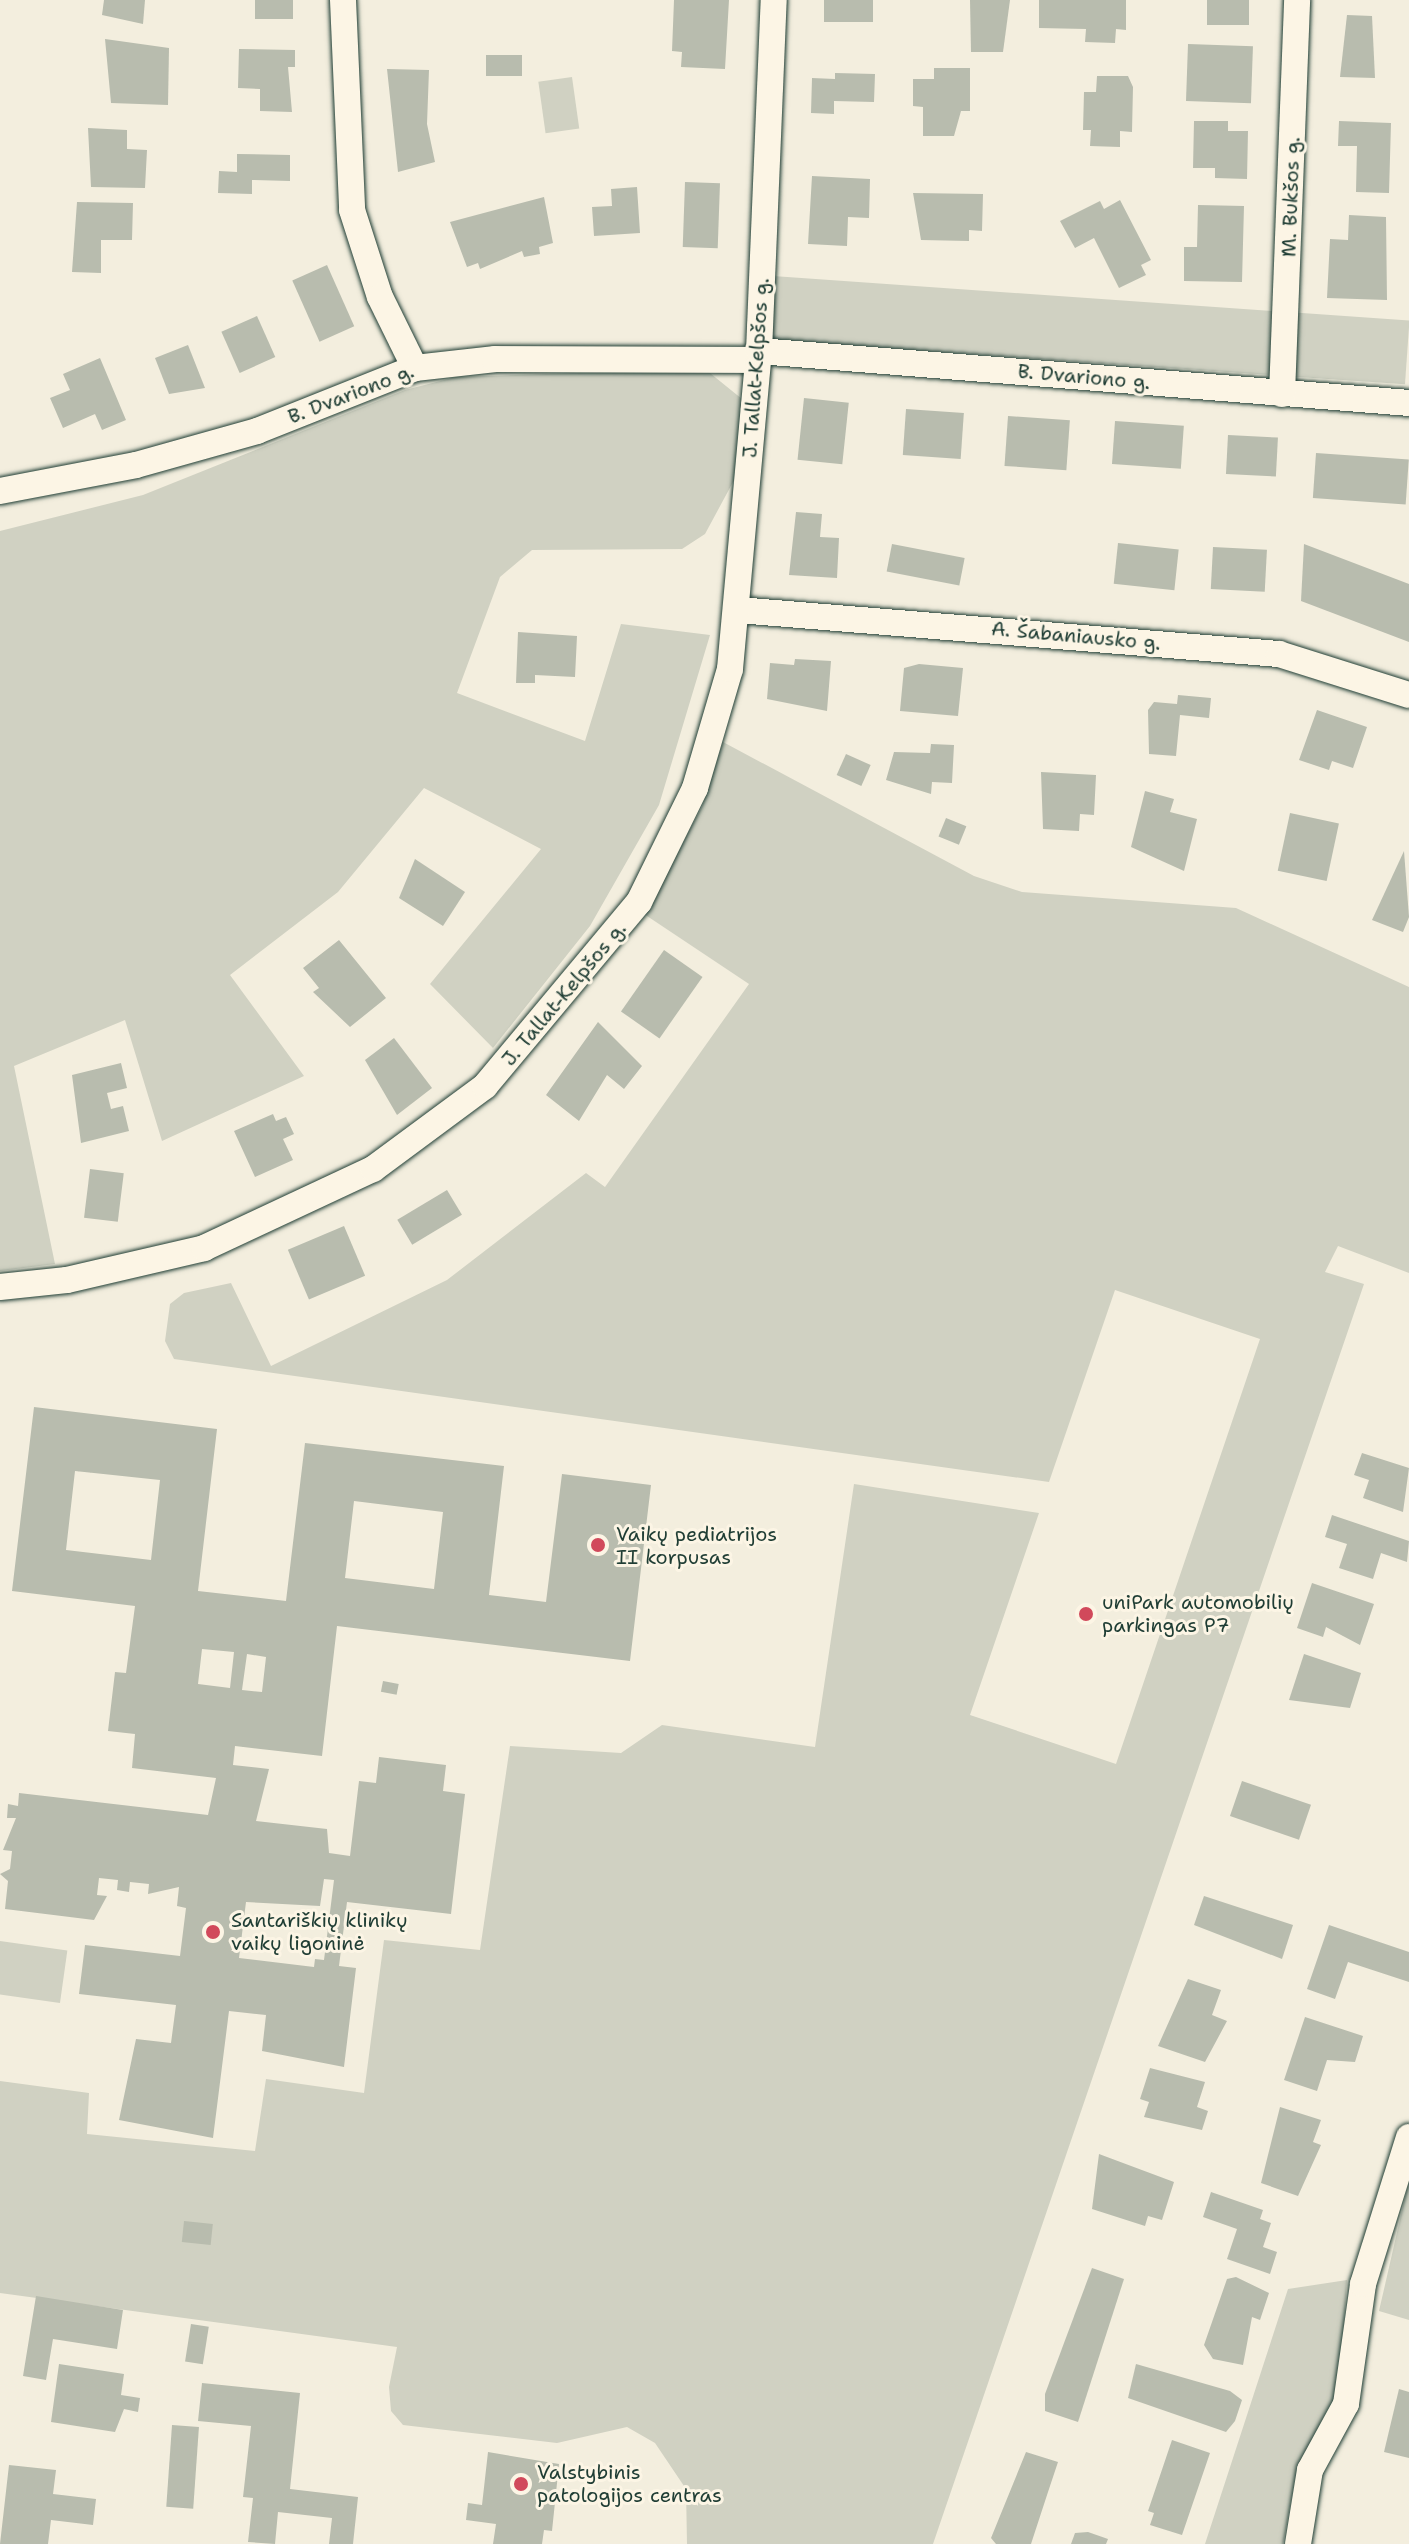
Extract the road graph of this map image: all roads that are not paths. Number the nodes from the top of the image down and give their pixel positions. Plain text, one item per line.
1 (343, 0) edge
2 (774, 0) edge
3 (1297, 0) edge
4 (758, 355) junction
5 (415, 368) junction
6 (1282, 394) junction
7 (1409, 403) edge
8 (0, 491) edge
9 (738, 610) junction
10 (1409, 695) edge
11 (0, 1287) edge
12 (1409, 2137) edge
13 (1298, 2544) edge

1 - 5 street
2 - 4 street, J. Tallat-Kelpšos g.
3 - 6 street, M. Bukšos g.
4 - 5 street, B. Dvariono g.
4 - 6 street, B. Dvariono g.
4 - 9 street, J. Tallat-Kelpšos g.
5 - 8 street, B. Dvariono g.
6 - 7 street, B. Dvariono g.
9 - 10 street, A. Šabaniausko g.
9 - 11 street, J. Tallat-Kelpšos g.
12 - 13 street

